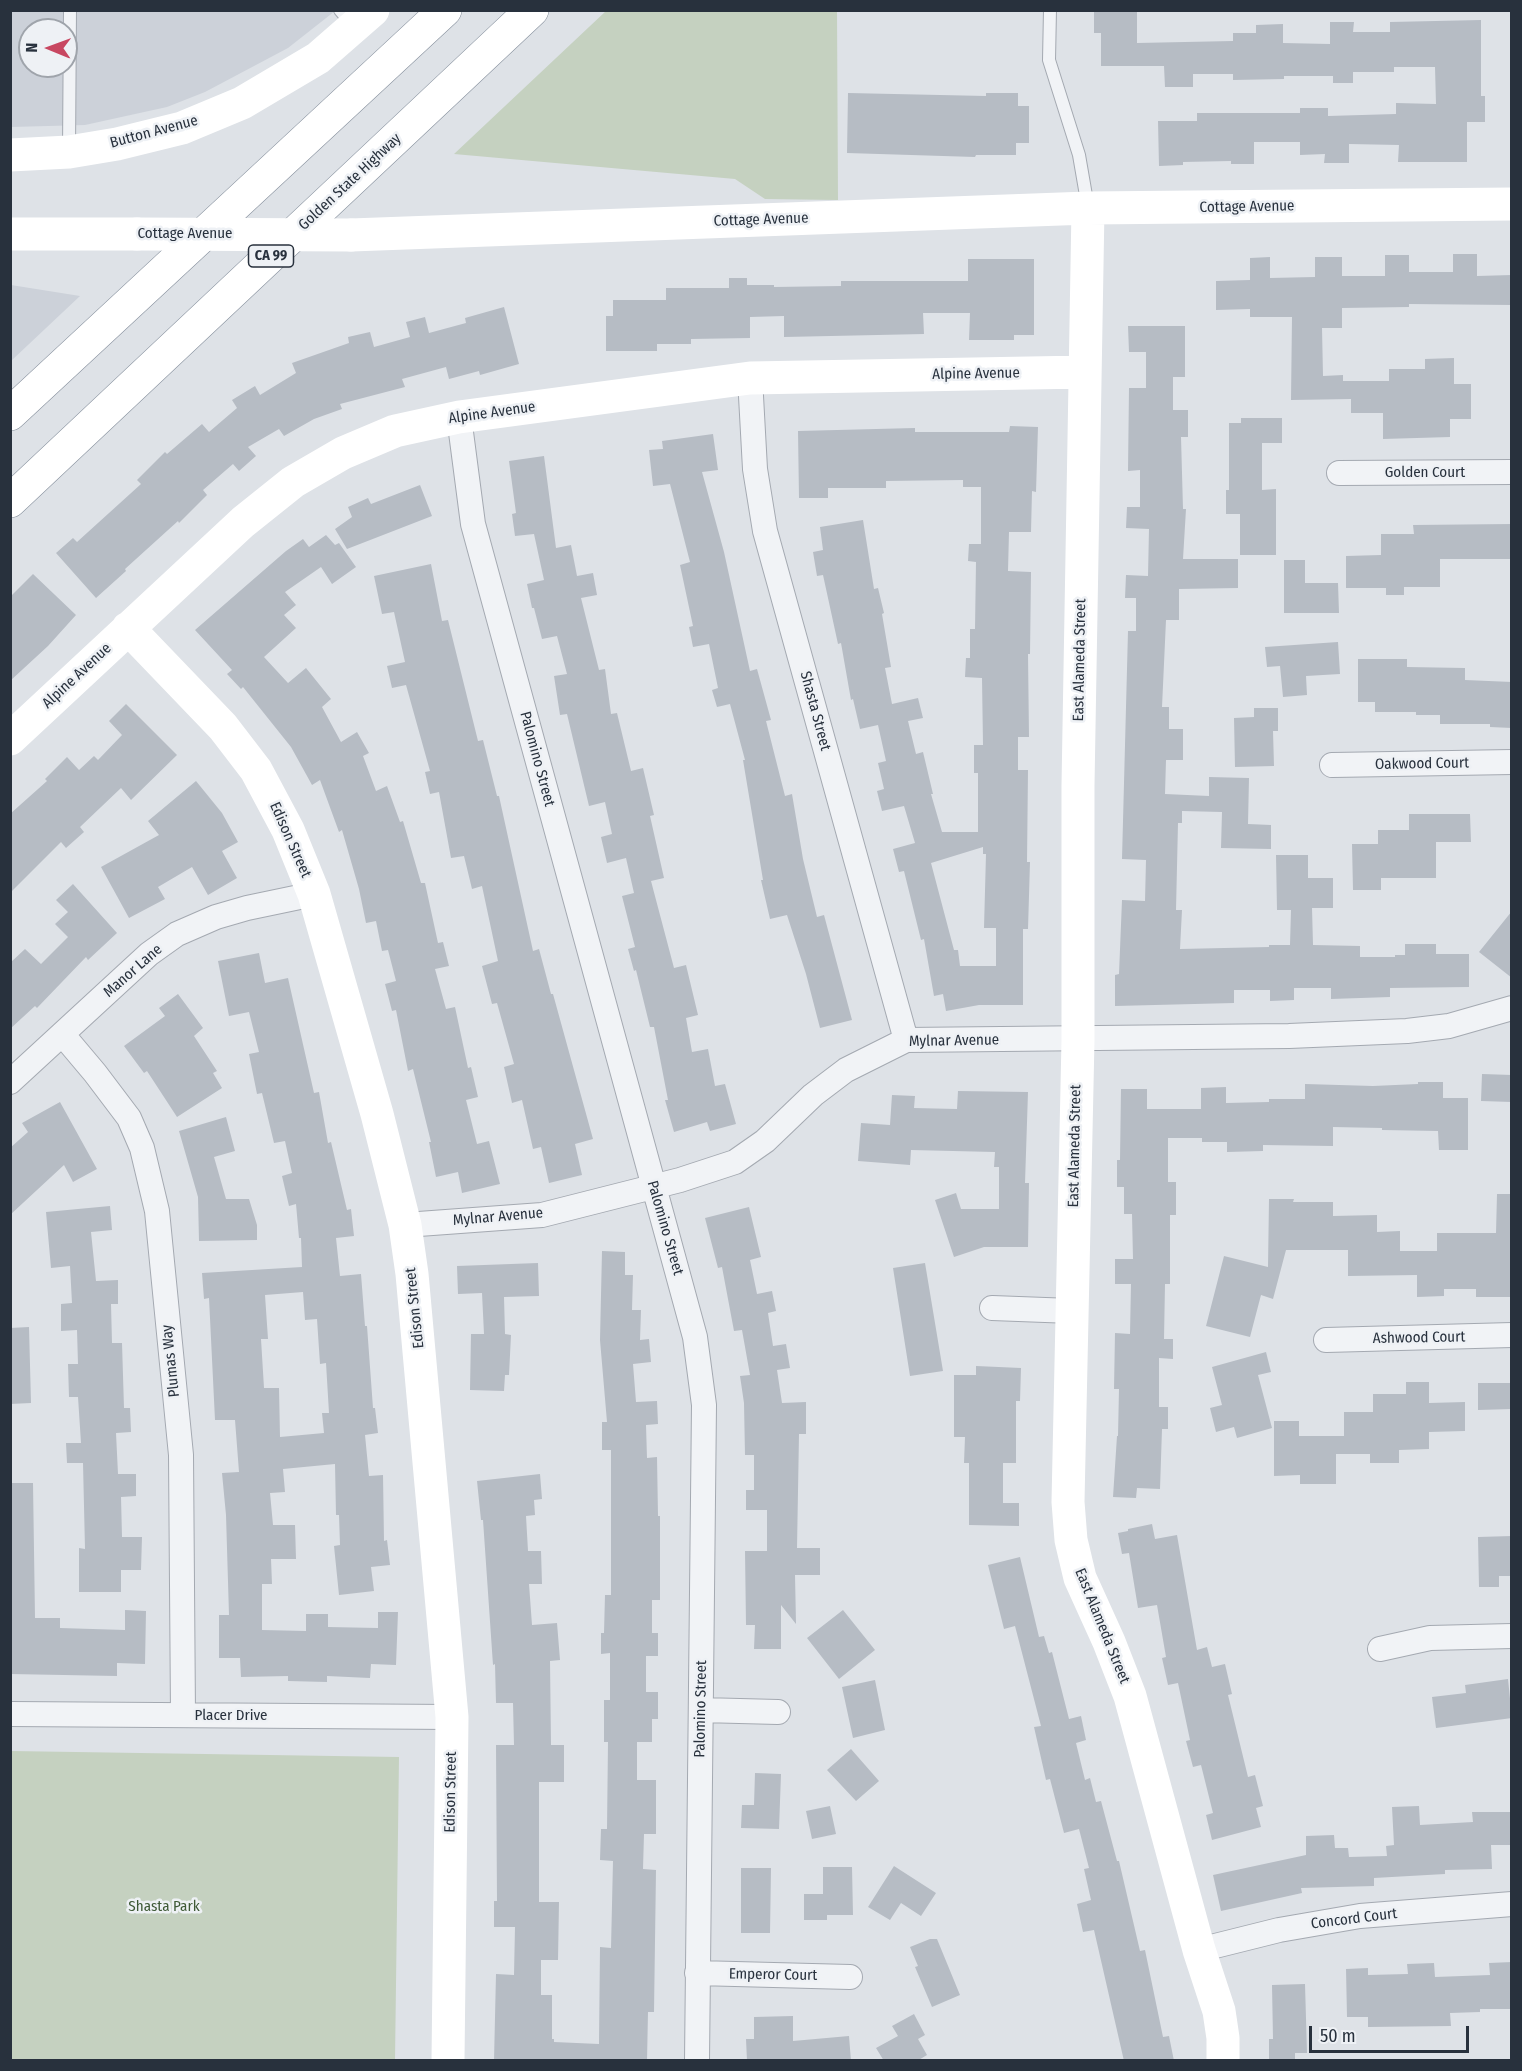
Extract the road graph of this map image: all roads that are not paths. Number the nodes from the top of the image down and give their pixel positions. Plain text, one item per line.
1 (70, 10) edge
2 (445, 10) edge
3 (532, 10) edge
4 (1050, 10) edge
5 (356, 16) edge
6 (69, 152) junction
7 (10, 155) edge
8 (1512, 204) edge
9 (1088, 208) junction
10 (10, 234) edge
11 (1085, 372) junction
12 (750, 378) junction
13 (10, 414) edge
14 (459, 417) junction
15 (1512, 472) edge
16 (1339, 473) dead end
17 (10, 501) edge
18 (128, 628) junction
19 (10, 739) edge
20 (1512, 762) edge
21 (1332, 765) dead end
22 (314, 894) junction
23 (1512, 1008) edge
24 (63, 1035) junction
25 (906, 1040) junction
26 (1078, 1040) junction
27 (10, 1082) edge
28 (654, 1187) junction
29 (405, 1225) junction
30 (992, 1308) dead end
31 (1072, 1311) junction
32 (1512, 1335) edge
33 (1326, 1340) dead end
34 (1512, 1635) edge
35 (1380, 1649) dead end
36 (701, 1710) junction
37 (778, 1712) dead end
38 (10, 1714) edge
39 (183, 1715) junction
40 (452, 1717) junction
41 (1512, 1904) edge
42 (1199, 1950) junction
43 (697, 1973) junction
44 (850, 1977) dead end
45 (448, 2061) edge
46 (697, 2061) edge
47 (1223, 2061) edge

1 - 6 lane
2 - 13 main road
3 - 17 main road, Golden State Highway / CA 99
4 - 9 lane
5 - 6 main road, Button Avenue
6 - 7 main road, Button Avenue
8 - 9 main road, Cottage Avenue
9 - 10 main road, Cottage Avenue, bridge
9 - 11 main road, East Alameda Street
11 - 12 main road, Alpine Avenue
11 - 26 main road, East Alameda Street
12 - 14 main road, Alpine Avenue
12 - 25 street, Shasta Street
14 - 18 main road, Alpine Avenue
14 - 28 street, Palomino Street
15 - 16 street, Golden Court
18 - 19 main road, Alpine Avenue
18 - 22 main road, Edison Street
20 - 21 street, Oakwood Court
22 - 24 street, Manor Lane
22 - 29 main road, Edison Street
23 - 26 street, Mylnar Avenue
24 - 27 street, Manor Lane
24 - 39 street, Plumas Way
25 - 26 street, Mylnar Avenue
25 - 28 street, Mylnar Avenue
26 - 31 main road, East Alameda Street
28 - 29 street, Mylnar Avenue
28 - 36 street, Palomino Street
29 - 40 main road, Edison Street
30 - 31 street
31 - 42 main road, East Alameda Street
32 - 33 street, Ashwood Court
34 - 35 street
36 - 37 street
36 - 43 street, Palomino Street
38 - 39 street, Placer Drive
39 - 40 street, Placer Drive
40 - 45 main road, Edison Street
41 - 42 street, Concord Court
42 - 47 main road, East Alameda Street
43 - 44 street, Emperor Court
43 - 46 street, Palomino Street

